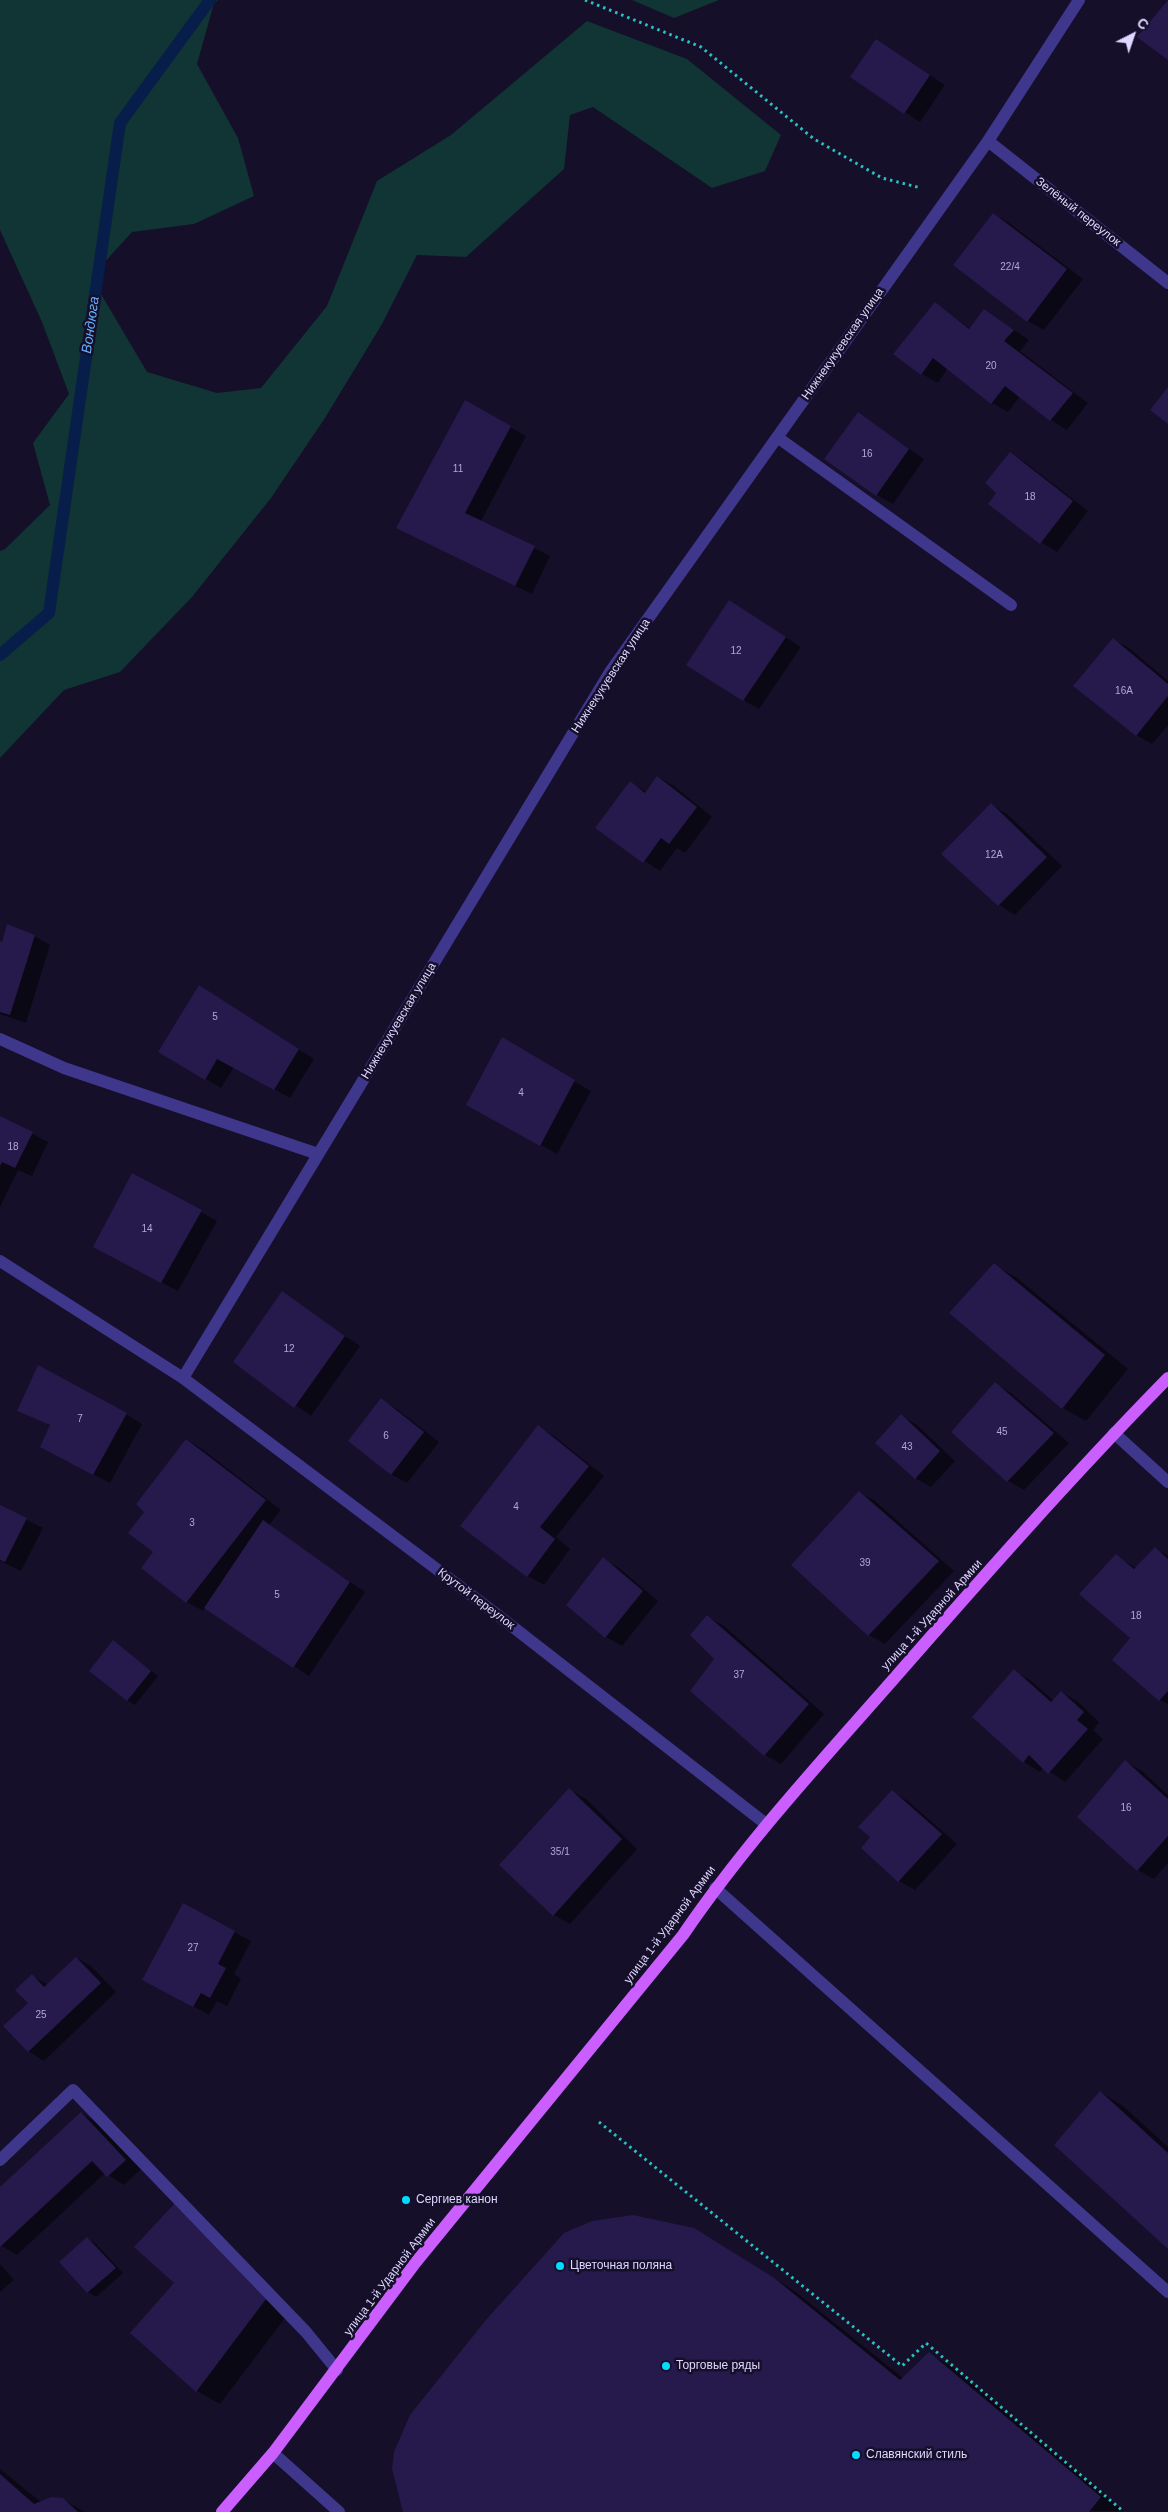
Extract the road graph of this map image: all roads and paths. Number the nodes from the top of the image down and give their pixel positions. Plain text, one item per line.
1 (585, 0) edge
2 (1079, 0) edge
3 (988, 141) junction
4 (948, 195) junction
5 (1168, 282) edge
6 (777, 437) junction
7 (1011, 605) dead end
8 (0, 1039) edge
9 (318, 1154) junction
10 (0, 1261) edge
11 (183, 1378) junction
12 (1168, 1378) edge
13 (1114, 1433) junction
14 (1168, 1482) edge
15 (766, 1824) junction
16 (715, 1888) junction
17 (599, 2122) dead end
18 (0, 2160) edge
19 (1168, 2292) edge
20 (337, 2370) junction
21 (273, 2453) junction
22 (222, 2512) edge
23 (339, 2512) edge
24 (1124, 2512) edge

1 - 4 path
2 - 3 street, Нижнекукуевская улица
3 - 4 street, Нижнекукуевская улица
3 - 5 street, Зелёный переулок
4 - 6 street, Нижнекукуевская улица
6 - 7 street
6 - 9 street, Нижнекукуевская улица
8 - 9 street
9 - 11 street, Нижнекукуевская улица
10 - 11 street, Крутой переулок
11 - 15 street, Крутой переулок
12 - 13 main road, улица 1-й Ударной Армии
13 - 14 street
13 - 15 main road, улица 1-й Ударной Армии
15 - 16 main road, улица 1-й Ударной Армии
16 - 19 street
16 - 20 main road, улица 1-й Ударной Армии
17 - 24 path
18 - 20 street
20 - 21 main road, улица 1-й Ударной Армии
21 - 22 main road, улица 1-й Ударной Армии
21 - 23 street

